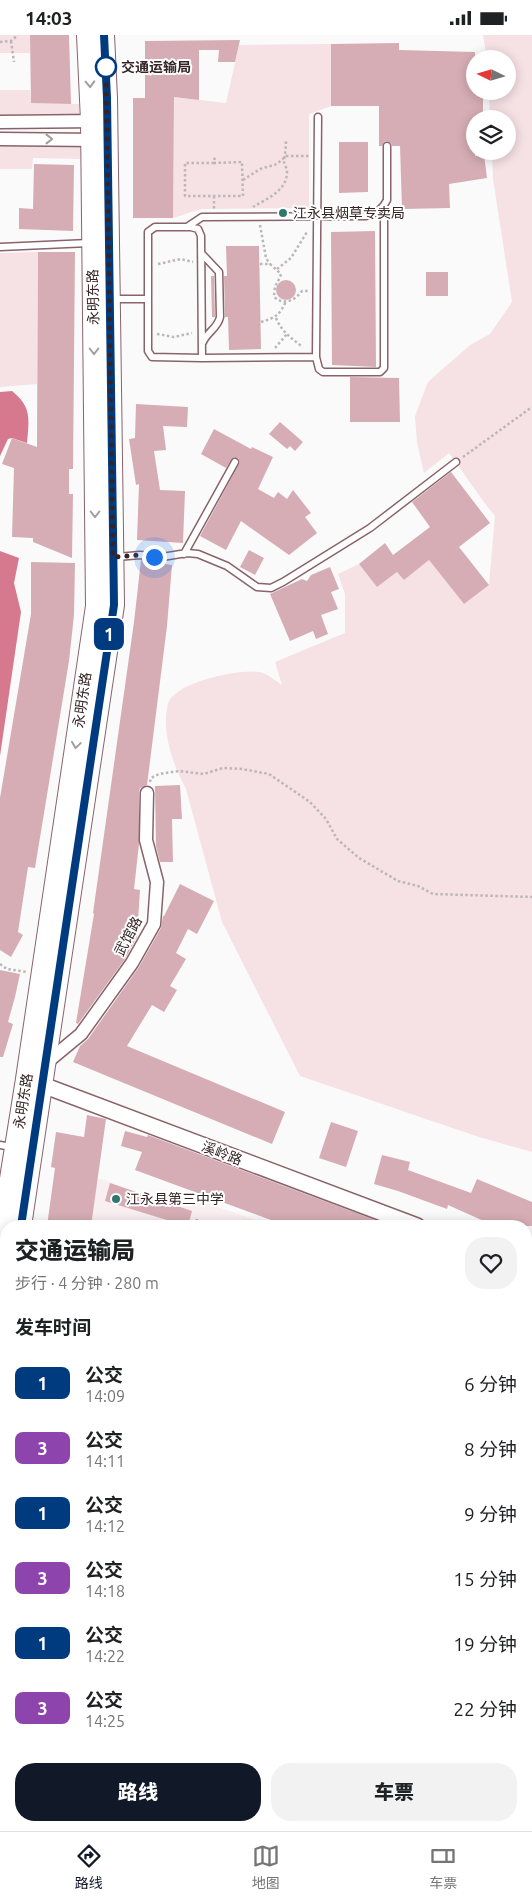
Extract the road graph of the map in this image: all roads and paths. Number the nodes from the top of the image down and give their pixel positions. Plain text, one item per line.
1 (18, 35) edge
2 (87, 35) edge
3 (104, 35) edge
4 (11, 41) junction
5 (0, 42) edge
6 (14, 62) dead end
7 (318, 117) dead end
8 (0, 121) edge
9 (100, 131) junction
10 (0, 139) edge
11 (286, 141) dead end
12 (387, 146) dead end
13 (215, 156) dead end
14 (318, 156) junction
15 (286, 157) junction
16 (214, 163) junction
17 (242, 180) junction
18 (384, 207) junction
19 (260, 216) junction
20 (314, 216) junction
21 (246, 217) junction
22 (187, 227) junction
23 (92, 243) junction
24 (0, 247) edge
25 (201, 253) junction
26 (260, 264) dead end
27 (270, 264) junction
28 (201, 266) junction
29 (147, 269) junction
30 (277, 269) junction
31 (317, 291) junction
32 (101, 299) junction
33 (148, 299) junction
34 (286, 301) junction
35 (276, 318) junction
36 (261, 321) dead end
37 (202, 327) junction
38 (148, 331) junction
39 (287, 334) junction
40 (202, 346) junction
41 (271, 357) junction
42 (314, 357) junction
43 (202, 358) junction
44 (532, 407) edge
45 (235, 462) dead end
46 (456, 462) joint
47 (184, 554) junction
48 (104, 557) junction
49 (147, 793) joint
50 (532, 897) edge
51 (0, 964) edge
52 (28, 972) dead end
53 (46, 1063) junction
54 (34, 1082) junction
55 (8, 1147) edge
56 (2, 1220) edge
57 (22, 1220) edge
58 (401, 1220) edge

1 - 4 path
2 -> 9 main road, 永明东路
3 - 9 main road, 永明东路
4 - 5 path
4 - 6 path
7 - 14 lane
8 - 9 street
10 -> 9 street
9 - 23 main road, 永明东路
9 - 32 main road, 永明东路
11 - 15 path
12 - 18 lane
13 - 16 path
14 - 15 path
14 - 20 lane
15 - 17 path
15 - 21 path
16 - 17 path
16 - 17 path
18 - 20 lane
18 - 42 lane
19 - 20 lane
19 - 21 lane
19 - 27 path
20 - 30 path
20 - 31 lane
21 - 22 lane
22 - 25 lane
22 - 29 lane
23 - 24 lane
23 - 32 main road, 永明东路
25 - 28 lane
25 - 40 lane
26 - 27 path
27 - 30 path
28 - 29 path
28 - 37 lane
29 - 33 lane
30 - 34 path
31 - 34 path
31 - 42 lane
32 - 33 lane
32 - 48 main road, 永明东路
33 - 38 lane
34 - 35 path
35 - 36 path
35 - 39 path
37 - 38 path
37 - 40 lane
38 - 43 lane
39 - 41 path
39 - 42 path
40 - 43 lane
41 - 42 lane
41 - 43 lane
44 - 46 path
45 - 47 lane
46 - 47 lane
47 - 48 lane
48 - 53 main road, 永明东路
48 -> 54 main road, 永明东路
49 - 50 path
49 - 53 street, 武馆路
51 - 52 path
53 - 54 main road, 永明东路
54 - 55 main road, 永明东路
54 - 57 main road, 永明东路
54 - 58 street, 溪岭路
55 - 56 main road, 永明东路

